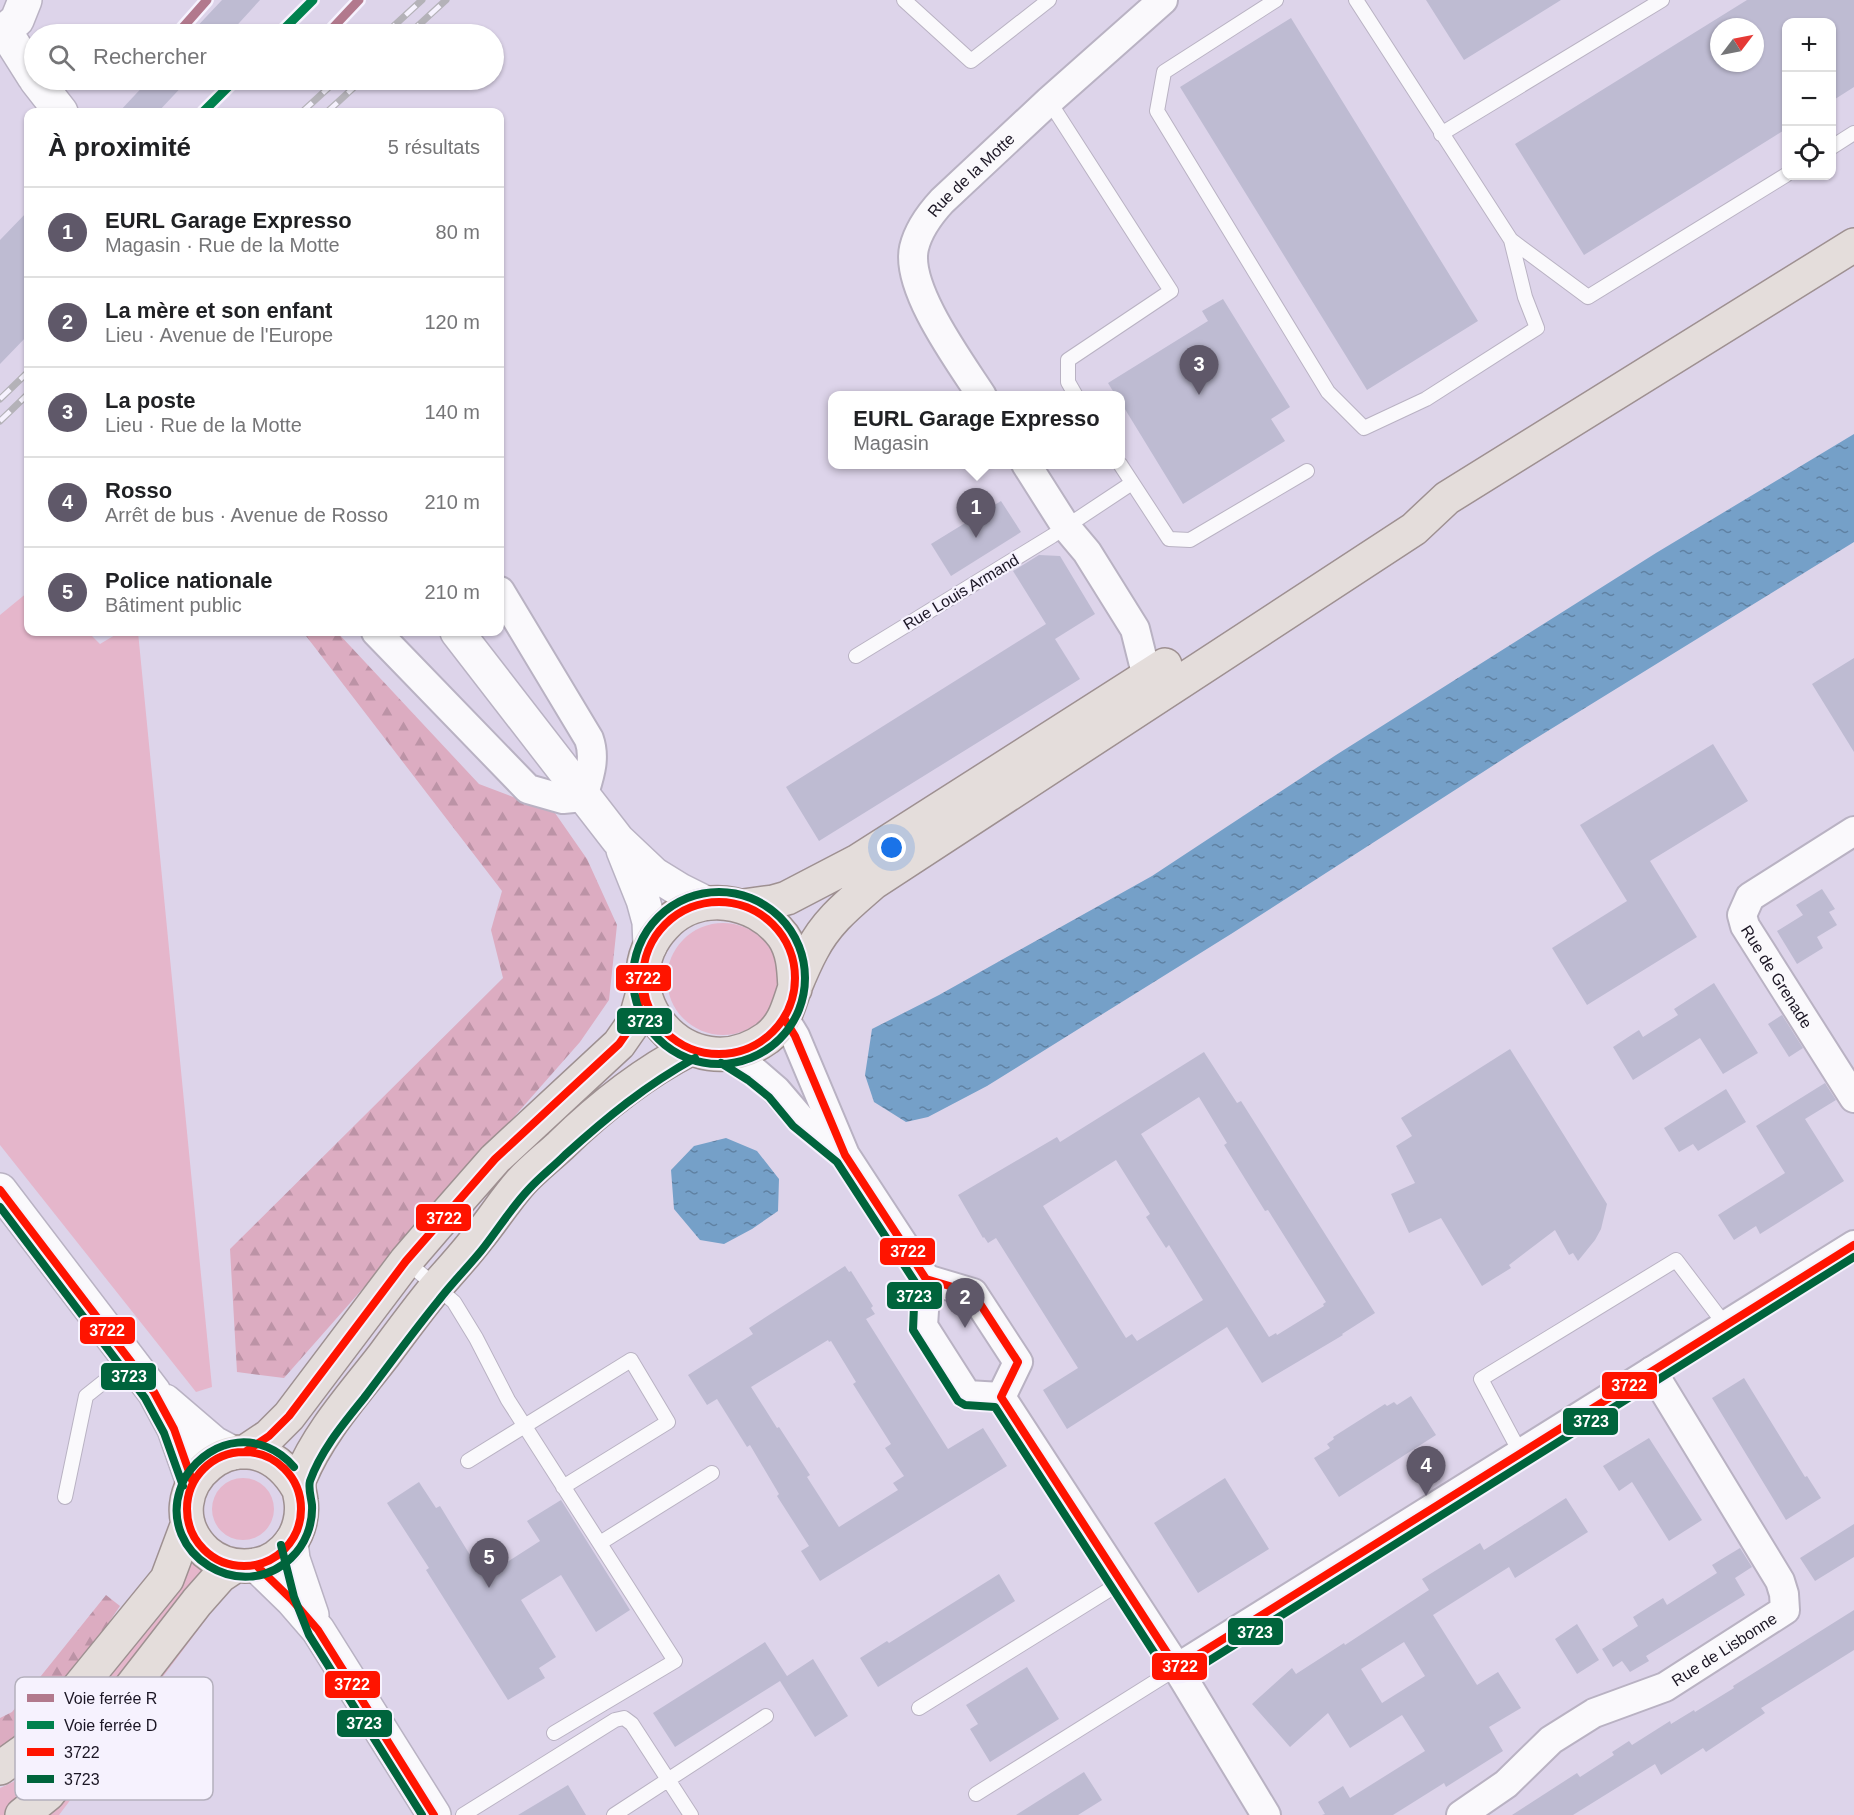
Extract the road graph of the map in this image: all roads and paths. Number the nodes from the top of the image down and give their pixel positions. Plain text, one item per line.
1 (25, 0) edge
2 (904, 0) edge
3 (1048, 0) edge
4 (1276, 0) edge
5 (1356, 0) edge
6 (1662, 0) edge
7 (1149, 5) edge
8 (2, 32) edge
9 (24, 63) edge
10 (44, 90) edge
11 (1049, 101) junction
12 (58, 108) edge
13 (1441, 134) junction
14 (1854, 134) edge
15 (1836, 145) edge
16 (1782, 177) edge
17 (1511, 240) junction
18 (1854, 245) edge
19 (979, 391) edge
20 (1073, 391) edge
21 (1029, 469) edge
22 (1123, 469) edge
23 (1307, 471) dead end
24 (1132, 483) junction
25 (1447, 498) junction
26 (1066, 526) junction
27 (504, 598) edge
28 (379, 636) edge
29 (460, 636) edge
30 (856, 656) dead end
31 (1149, 675) junction
32 (584, 797) junction
33 (1854, 831) edge
34 (618, 840) junction
35 (706, 903) junction
36 (743, 906) junction
37 (650, 946) junction
38 (644, 989) junction
39 (790, 1004) junction
40 (690, 1048) junction
41 (726, 1054) junction
42 (1854, 1098) edge
43 (845, 1155) junction
44 (0, 1190) edge
45 (1854, 1245) edge
46 (406, 1261) junction
47 (926, 1279) junction
48 (437, 1286) junction
49 (1726, 1326) junction
50 (130, 1361) junction
51 (1652, 1371) junction
52 (154, 1392) junction
53 (1001, 1397) junction
54 (524, 1426) junction
55 (239, 1452) junction
56 (1521, 1454) junction
57 (468, 1461) dead end
58 (712, 1473) dead end
59 (193, 1483) junction
60 (563, 1486) junction
61 (298, 1488) junction
62 (65, 1497) dead end
63 (188, 1523) junction
64 (291, 1542) junction
65 (600, 1544) junction
66 (245, 1565) junction
67 (1120, 1583) junction
68 (318, 1630) junction
69 (1177, 1668) junction
70 (88, 1677) edge
71 (139, 1677) edge
72 (919, 1708) dead end
73 (766, 1716) dead end
74 (554, 1733) dead end
75 (15, 1758) edge
76 (0, 1768) edge
77 (668, 1780) junction
78 (976, 1794) dead end
79 (41, 1800) edge
80 (22, 1815) edge
81 (434, 1815) edge
82 (463, 1815) edge
83 (614, 1815) edge
84 (691, 1815) edge
85 (1266, 1815) edge
86 (1461, 1815) edge

1 - 8 street
2 - 3 lane
4 - 17 lane
5 - 13 lane
6 - 13 lane
7 - 11 street, Rue de la Motte
8 - 9 street
10 - 12 street
11 - 19 street, Rue de la Motte
11 - 20 lane
13 - 17 lane
14 - 15 lane
16 - 17 lane
18 - 25 main road
21 - 26 street
22 - 24 lane
23 - 24 lane
24 - 26 lane, Rue Louis Armand
25 - 31 main road
25 - 39 main road
26 - 30 lane, Rue Louis Armand
26 - 31 street
27 - 32 street
28 - 32 street
29 - 32 street
31 - 36 main road
32 - 34 street
33 - 42 street, Rue de Grenade
34 - 35 street
34 - 37 street
35 - 36 main road
35 - 37 main road
36 - 39 main road
37 - 38 main road
38 - 40 main road
38 - 46 main road
39 - 41 main road
39 - 43 street
40 - 41 main road
40 - 48 main road
41 - 43 street
43 - 47 street
44 - 50 street
45 - 49 street
46 - 48 lane
46 - 55 main road
47 - 53 street
47 - 53 street
48 - 54 lane
48 - 61 main road
49 - 51 street
49 - 56 lane
50 - 52 street
50 - 62 lane
51 - 56 street
51 - 86 street, Rue de Lisbonne
52 - 55 street
52 - 59 street
53 - 67 street
54 - 57 lane
54 - 60 lane
54 - 60 lane
55 - 59 main road
55 - 61 main road
56 - 69 street
58 - 65 lane
59 - 63 main road
60 - 65 lane
61 - 64 main road
63 - 66 main road
63 - 70 main road
64 - 66 main road
64 - 68 street
65 - 74 lane
66 - 68 street
66 - 71 main road
67 - 69 street
67 - 72 lane
68 - 81 street
69 - 78 lane
69 - 85 street
73 - 77 lane
75 - 76 main road
77 - 82 lane
77 - 83 lane
77 - 84 lane
79 - 80 main road

